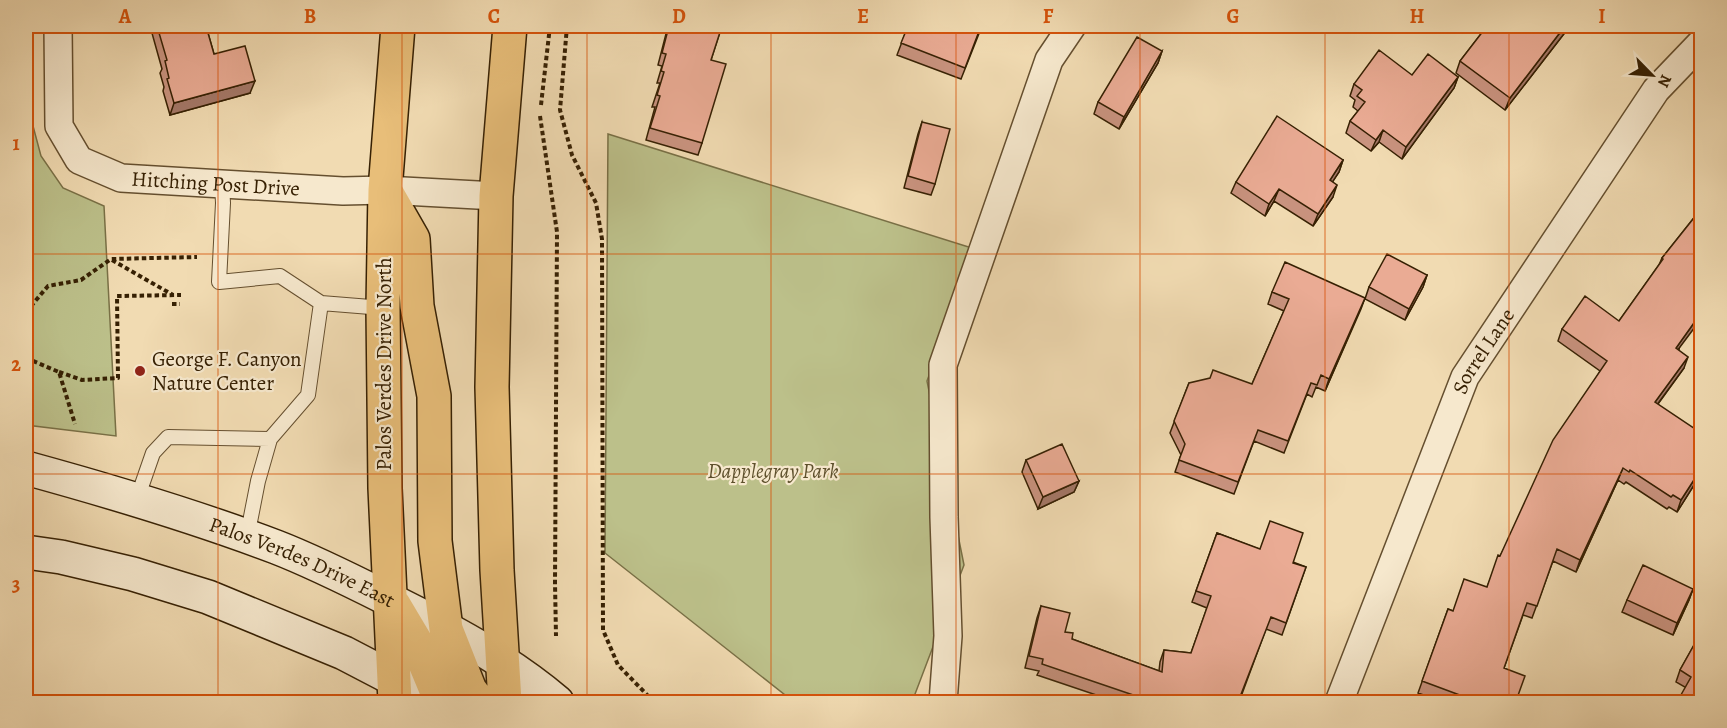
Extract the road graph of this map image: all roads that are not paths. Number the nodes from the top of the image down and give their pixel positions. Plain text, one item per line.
1 (58, 26) edge
2 (398, 26) edge
3 (510, 26) edge
4 (1072, 26) edge
5 (1701, 42) edge
6 (222, 184) junction
7 (385, 190) junction
8 (496, 196) junction
9 (321, 303) junction
10 (383, 308) junction
11 (270, 439) junction
12 (26, 468) edge
13 (137, 499) junction
14 (247, 537) junction
15 (26, 552) edge
16 (391, 601) junction
17 (446, 629) junction
18 (503, 661) junction
19 (395, 691) edge
20 (439, 702) edge
21 (480, 702) edge
22 (505, 702) edge
23 (557, 702) edge
24 (943, 702) edge
25 (1340, 702) edge

1 - 6 street, Hitching Post Drive
2 - 7 main road, Palos Verdes Drive North
3 - 8 main road
4 - 24 street
5 - 25 street, Sorrel Lane
6 - 7 street, Hitching Post Drive
6 - 9 lane
7 - 8 street, Hitching Post Drive
7 - 10 main road, Palos Verdes Drive North
7 - 17 main road
8 - 18 main road
9 - 10 lane
9 - 11 lane
10 - 16 main road, Palos Verdes Drive North
11 - 13 lane
11 - 14 lane
12 - 13 main road, Palos Verdes Drive East
13 - 14 main road, Palos Verdes Drive East
14 - 16 main road, Palos Verdes Drive East
15 - 19 main road
16 - 17 main road, Palos Verdes Drive East
16 - 19 main road, Palos Verdes Drive North
16 - 20 main road
17 - 18 main road, Palos Verdes Drive East
17 - 21 main road
18 - 22 main road
18 - 23 main road, Palos Verdes Drive East
19 - 20 main road

